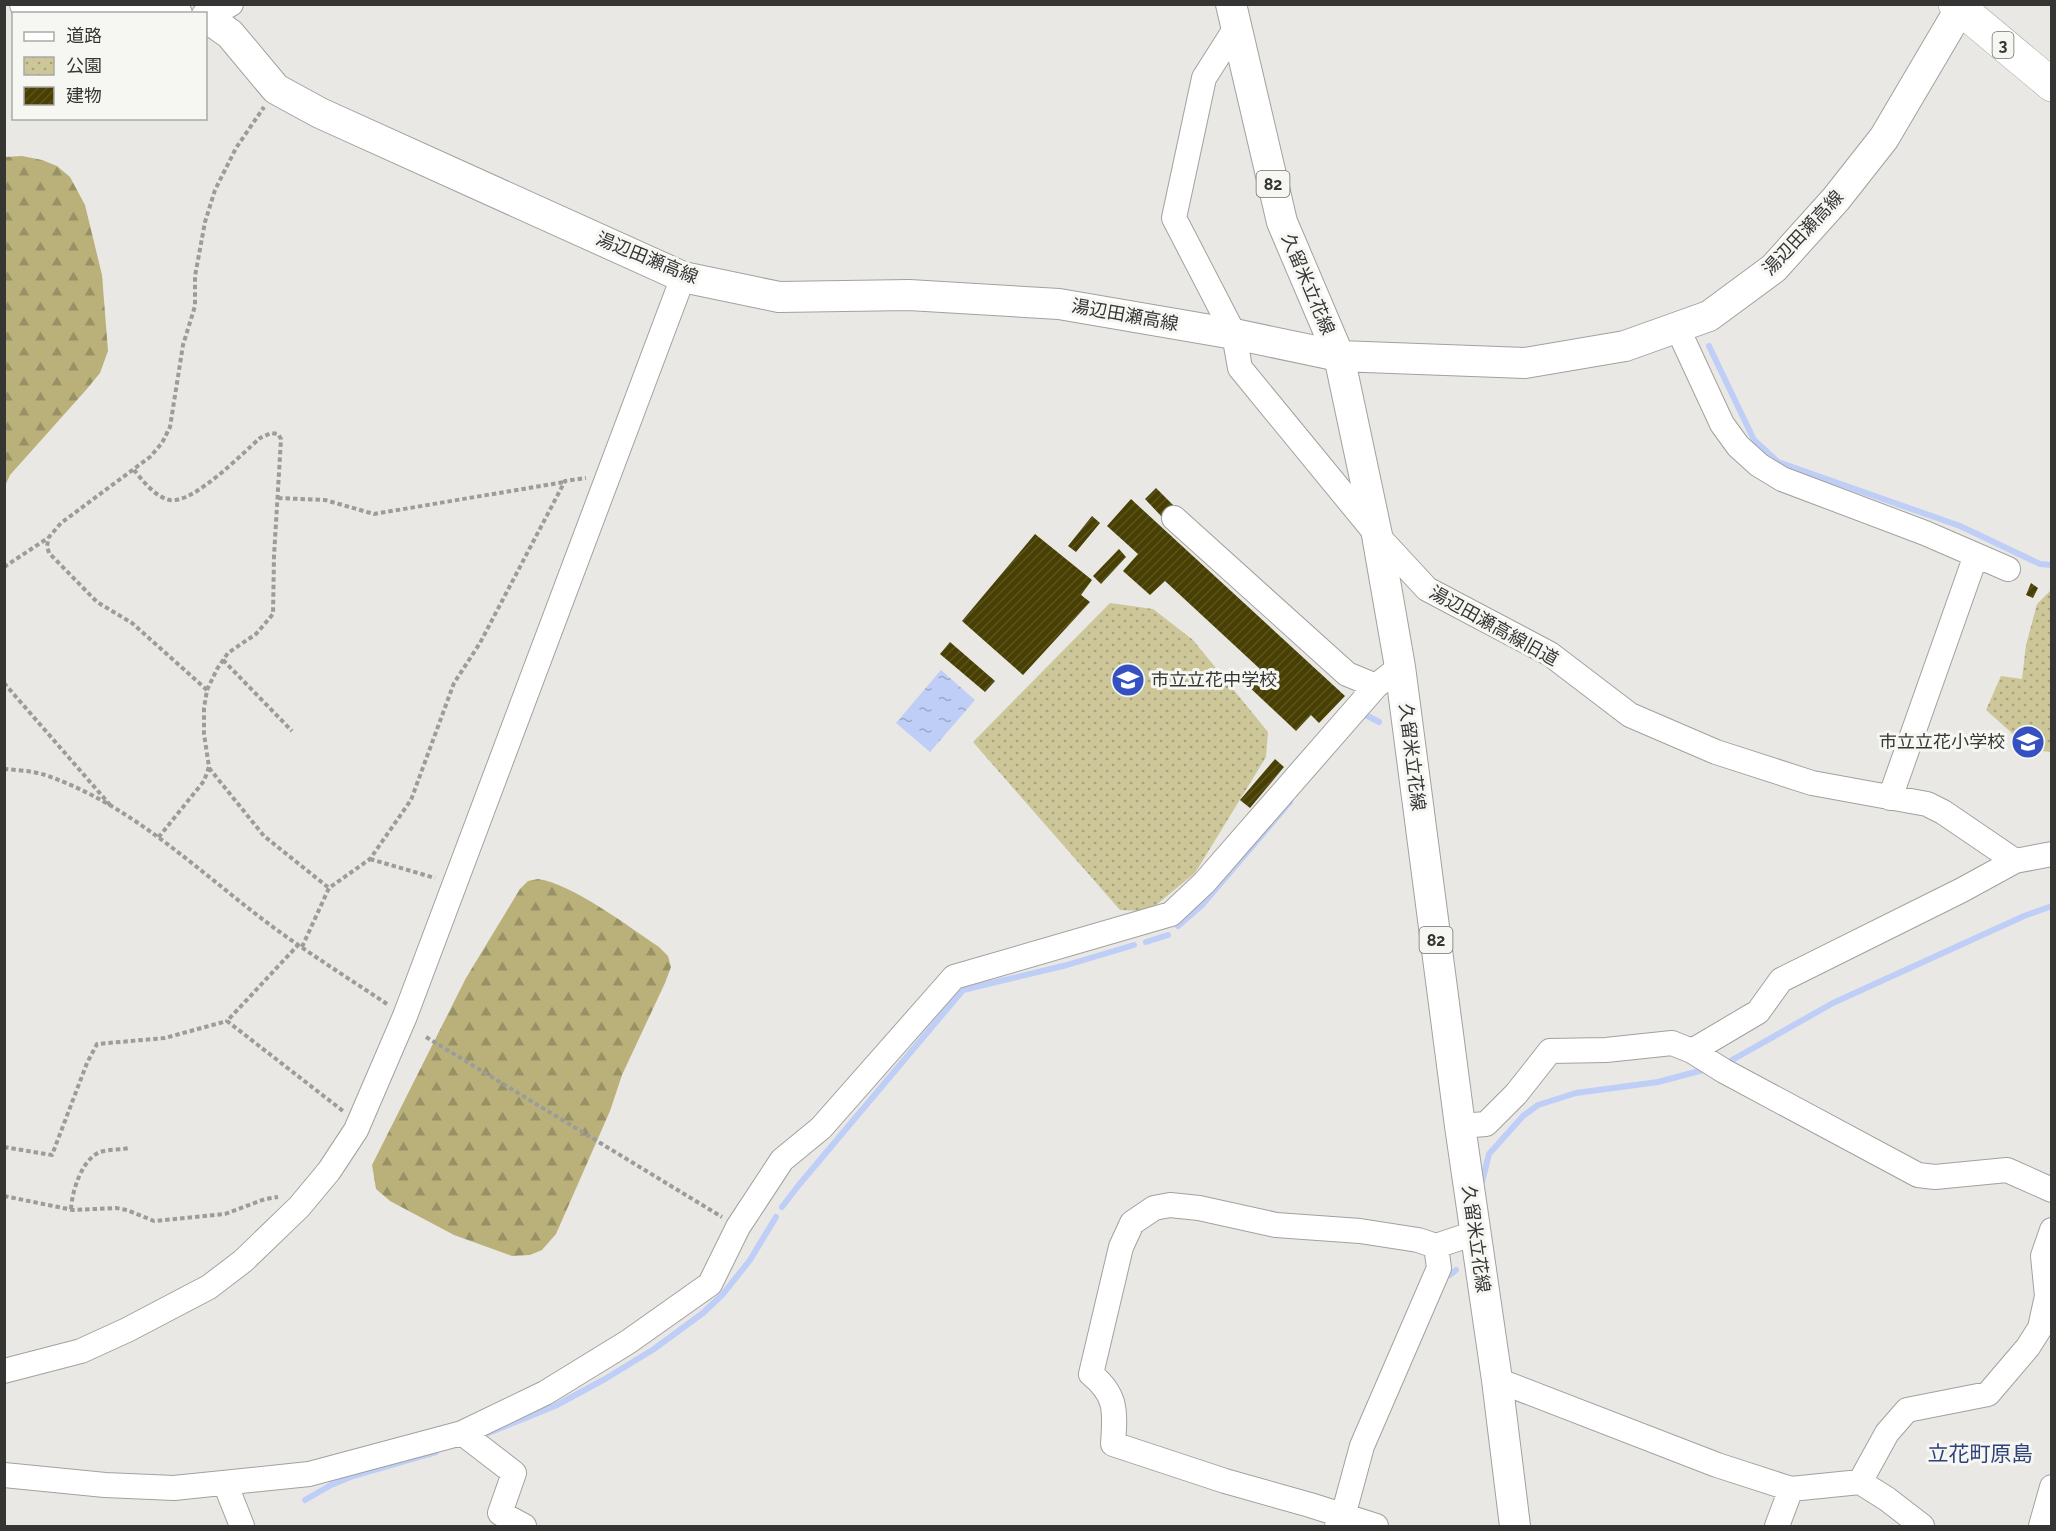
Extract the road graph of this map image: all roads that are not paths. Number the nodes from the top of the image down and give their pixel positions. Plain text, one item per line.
1 (25, 4) edge
2 (1959, 6) edge
3 (164, 12) edge
4 (215, 13) edge
5 (1234, 15) edge
6 (2052, 85) edge
7 (683, 277) junction
8 (1677, 327) junction
9 (1234, 334) junction
10 (1339, 356) junction
11 (1174, 518) dead end
12 (1377, 535) junction
13 (1976, 555) junction
14 (2008, 569) dead end
15 (1400, 667) junction
16 (1376, 686) junction
17 (1890, 798) junction
18 (2052, 854) edge
19 (2015, 861) junction
20 (1692, 1051) junction
21 (1460, 1126) junction
22 (2052, 1190) edge
23 (2052, 1230) edge
24 (1475, 1233) junction
25 (1436, 1246) junction
26 (4, 1371) edge
27 (1497, 1380) junction
28 (462, 1433) junction
29 (4, 1475) edge
30 (1860, 1482) junction
31 (225, 1483) junction
32 (2052, 1486) edge
33 (1791, 1489) junction
34 (1340, 1522) edge
35 (242, 1527) edge
36 (525, 1527) edge
37 (1376, 1527) edge
38 (1515, 1527) edge
39 (1777, 1527) edge
40 (1922, 1527) edge
41 (2041, 1527) edge

1 - 3 main road
2 - 6 highway, 3
2 - 8 main road, 湯辺田瀬高線
4 - 7 main road, 湯辺田瀬高線
5 - 9 street, 湯辺田瀬高線旧道
5 - 10 main road, 久留米立花線 / 82
7 - 9 main road, 湯辺田瀬高線
7 - 26 street
8 - 10 main road, 湯辺田瀬高線
8 - 13 street
9 - 10 main road, 湯辺田瀬高線
9 - 12 street, 湯辺田瀬高線旧道
10 - 12 main road, 久留米立花線 / 82
11 - 16 street
12 - 15 main road, 久留米立花線 / 82
12 - 17 street, 湯辺田瀬高線旧道
13 - 14 street
13 - 17 street
15 - 16 street
15 - 21 main road, 久留米立花線 / 82
16 - 28 street
17 - 19 street, 湯辺田瀬高線旧道
18 - 19 street
19 - 20 street
20 - 21 street
20 - 22 street
21 - 24 main road, 久留米立花線 / 82
23 - 30 street
24 - 25 street
24 - 27 main road, 久留米立花線 / 82
25 - 34 street
25 - 34 street
27 - 33 street
27 - 38 main road, 久留米立花線 / 82
28 - 31 street
28 - 36 street
29 - 31 street
30 - 33 street
30 - 40 street
31 - 35 street
32 - 41 street
33 - 39 street
34 - 37 street

